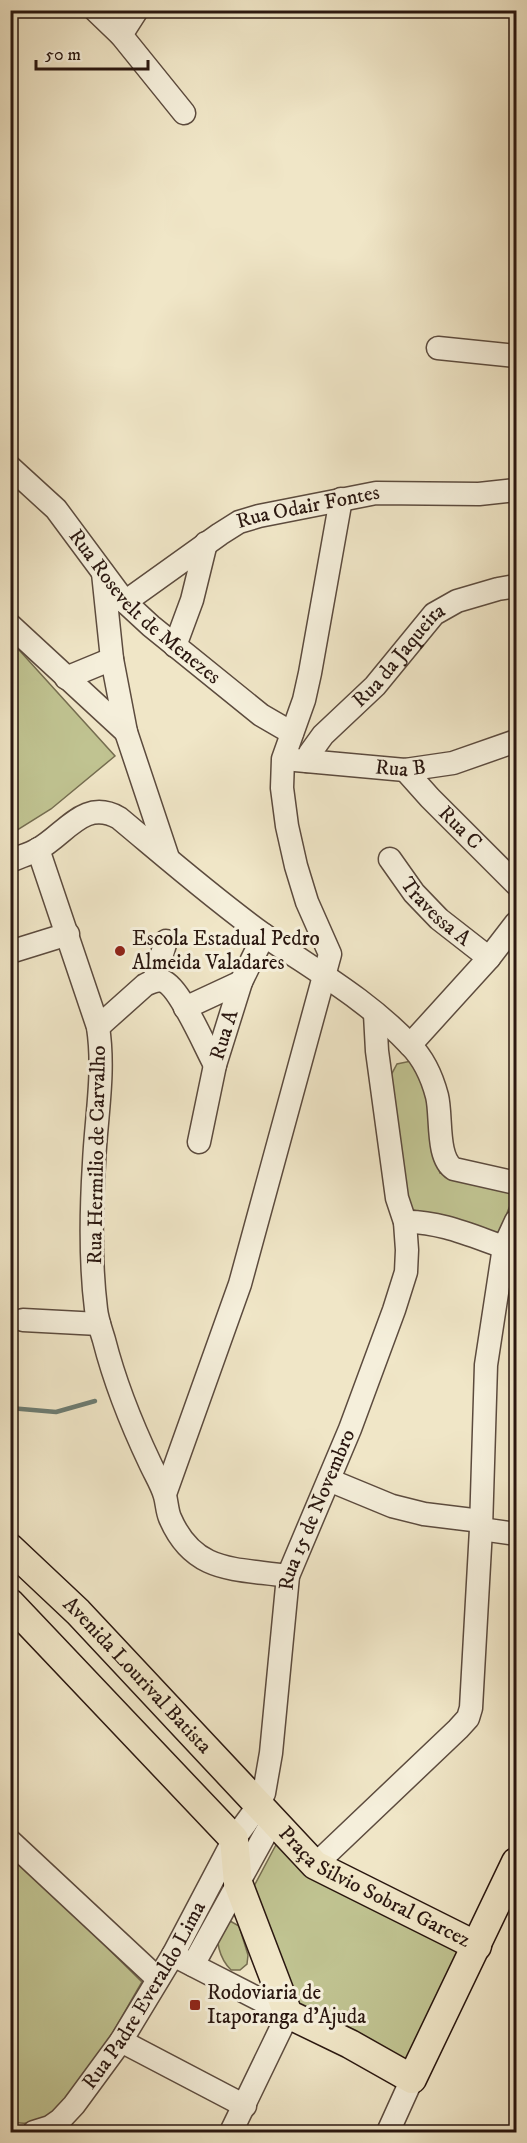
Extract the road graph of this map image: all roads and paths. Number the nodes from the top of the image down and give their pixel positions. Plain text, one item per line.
1 (95, 10) edge
2 (137, 10) edge
3 (121, 35) junction
4 (184, 113) dead end
5 (438, 348) dead end
6 (516, 356) edge
7 (10, 467) edge
8 (516, 490) edge
9 (341, 500) junction
10 (206, 543) junction
11 (103, 573) junction
12 (516, 586) edge
13 (126, 602) junction
14 (10, 625) edge
15 (176, 646) junction
16 (112, 659) junction
17 (66, 678) junction
18 (126, 732) junction
19 (292, 733) junction
20 (516, 741) edge
21 (283, 759) junction
22 (307, 761) junction
23 (405, 770) junction
24 (38, 849) junction
25 (168, 859) junction
26 (390, 859) dead end
27 (10, 861) edge
28 (516, 884) edge
29 (516, 923) edge
30 (68, 934) junction
31 (264, 935) junction
32 (166, 941) dead end
33 (10, 952) edge
34 (489, 958) junction
35 (324, 974) junction
36 (154, 980) junction
37 (241, 982) junction
38 (185, 1008) junction
39 (375, 1014) junction
40 (98, 1027) junction
41 (410, 1045) junction
42 (215, 1065) junction
43 (199, 1142) dead end
44 (516, 1183) edge
45 (516, 1221) edge
46 (405, 1222) junction
47 (504, 1246) junction
48 (22, 1320) dead end
49 (99, 1324) junction
50 (330, 1480) junction
51 (165, 1494) junction
52 (481, 1525) junction
53 (516, 1534) edge
54 (10, 1548) edge
55 (288, 1576) junction
56 (10, 1603) edge
57 (266, 1813) junction
58 (234, 1839) junction
59 (10, 1841) edge
60 (516, 1862) edge
61 (315, 1865) junction
62 (238, 1883) junction
63 (477, 1946) junction
64 (183, 1960) junction
65 (158, 1979) junction
66 (288, 2014) junction
67 (121, 2041) junction
68 (412, 2079) junction
69 (245, 2106) junction
70 (34, 2133) edge
71 (231, 2133) edge
72 (388, 2133) edge

1 - 3 street
2 - 3 street
3 - 4 street
5 - 6 street
7 - 11 street, Rua Rosevelt de Menezes
8 - 9 street, Rua Odair Fontes
9 - 10 street, Rua Odair Fontes
9 - 19 street
10 - 13 street, Rua Odair Fontes
10 - 15 street
11 - 13 street, Rua Rosevelt de Menezes
11 - 16 street
12 - 22 street, Rua da Jaqueira
13 - 15 street, Rua Rosevelt de Menezes
14 - 17 street
15 - 19 street, Rua Rosevelt de Menezes
16 - 17 street
16 - 18 street
17 - 18 street
18 - 25 street
19 - 21 street
20 - 23 street, Rua B
21 - 22 street, Rua B
21 - 35 street
22 - 23 street, Rua B
23 - 28 street, Rua C
24 - 25 street
24 - 27 street
24 - 30 street, Rua Hermilio de Carvalho
25 - 31 street
26 - 34 street, Travessa A
29 - 34 street
30 - 33 street
30 - 40 street, Rua Hermilio de Carvalho
31 - 35 street
31 - 37 street, Rua A
32 - 36 street
34 - 41 street
35 - 39 street
35 - 51 street
36 - 38 street
36 - 40 street
37 - 38 street
37 - 42 street, Rua A
38 - 42 street
39 - 41 street
39 - 46 street, Rua 15 de Novembro
40 - 49 street, Rua Hermilio de Carvalho
41 - 44 street
42 - 43 street, Rua A
45 - 47 street
46 - 47 street
46 - 50 street, Rua 15 de Novembro
47 - 52 street
48 - 49 street
49 - 51 street, Rua Hermilio de Carvalho
50 - 52 street
50 - 55 street, Rua 15 de Novembro
51 - 55 street, Rua Hermilio de Carvalho
52 - 53 street
52 - 61 street
54 - 57 main road, Avenida Lourival Batista
55 - 57 street, Rua 15 de Novembro
56 - 58 main road, Avenida Lourival Batista
57 - 58 street, Praça Silvio Sobral Garcez
57 - 61 main road, Praça Silvio Sobral Garcez
57 - 62 street, Rua Padre Everaldo Lima
58 - 62 main road
58 - 64 street, Rua Padre Everaldo Lima
59 - 65 street
60 - 63 main road
61 - 63 main road, Praça Silvio Sobral Garcez
62 - 64 street, Rua Padre Everaldo Lima
62 - 66 main road
63 - 68 main road, Praça Silvio Sobral Garcez
64 - 65 street, Rua Padre Everaldo Lima
64 - 66 street
65 - 67 street, Rua Padre Everaldo Lima
66 - 68 main road
66 - 69 street
67 - 69 street
67 - 70 street, Rua Padre Everaldo Lima
68 - 72 street
69 - 71 street

